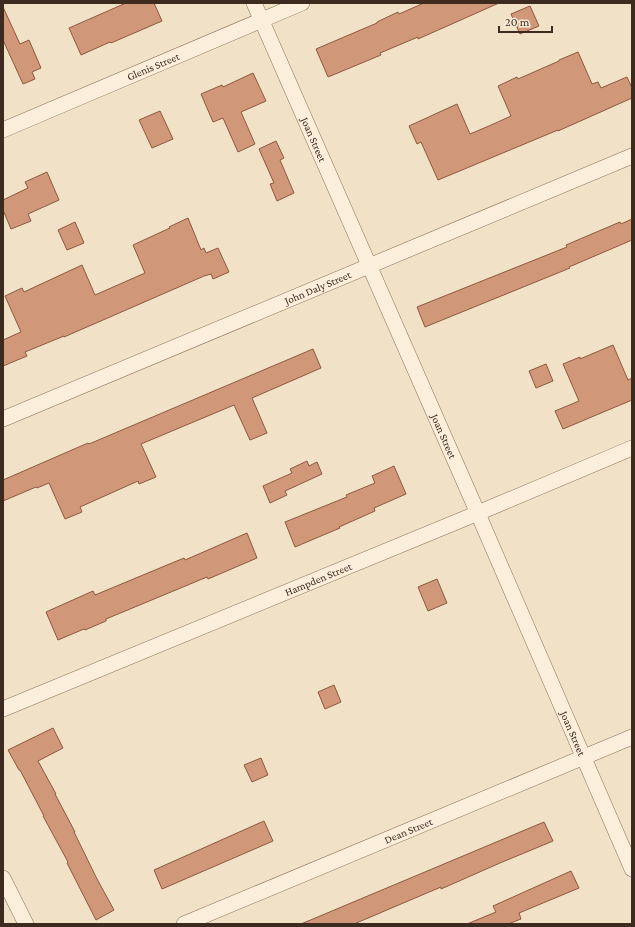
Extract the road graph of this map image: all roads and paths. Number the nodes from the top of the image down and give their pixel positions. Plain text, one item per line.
1 (254, 3) edge
2 (302, 3) edge
3 (262, 20) junction
4 (3, 130) edge
5 (632, 156) edge
6 (370, 266) junction
7 (3, 419) edge
8 (632, 448) edge
9 (478, 513) junction
10 (3, 709) edge
11 (632, 737) edge
12 (583, 757) junction
13 (632, 869) edge
14 (3, 878) edge
15 (26, 924) edge
16 (184, 924) edge

1 - 3 street, Joan Street
2 - 3 street, Glenis Street
3 - 4 street, Glenis Street
3 - 6 street, Joan Street
5 - 6 street, John Daly Street
6 - 7 street, John Daly Street
6 - 9 street, Joan Street
8 - 9 street, Hampden Street
9 - 10 street, Hampden Street
9 - 12 street, Joan Street
11 - 12 street, Dean Street
12 - 13 street, Joan Street
12 - 16 street, Dean Street
14 - 15 street

